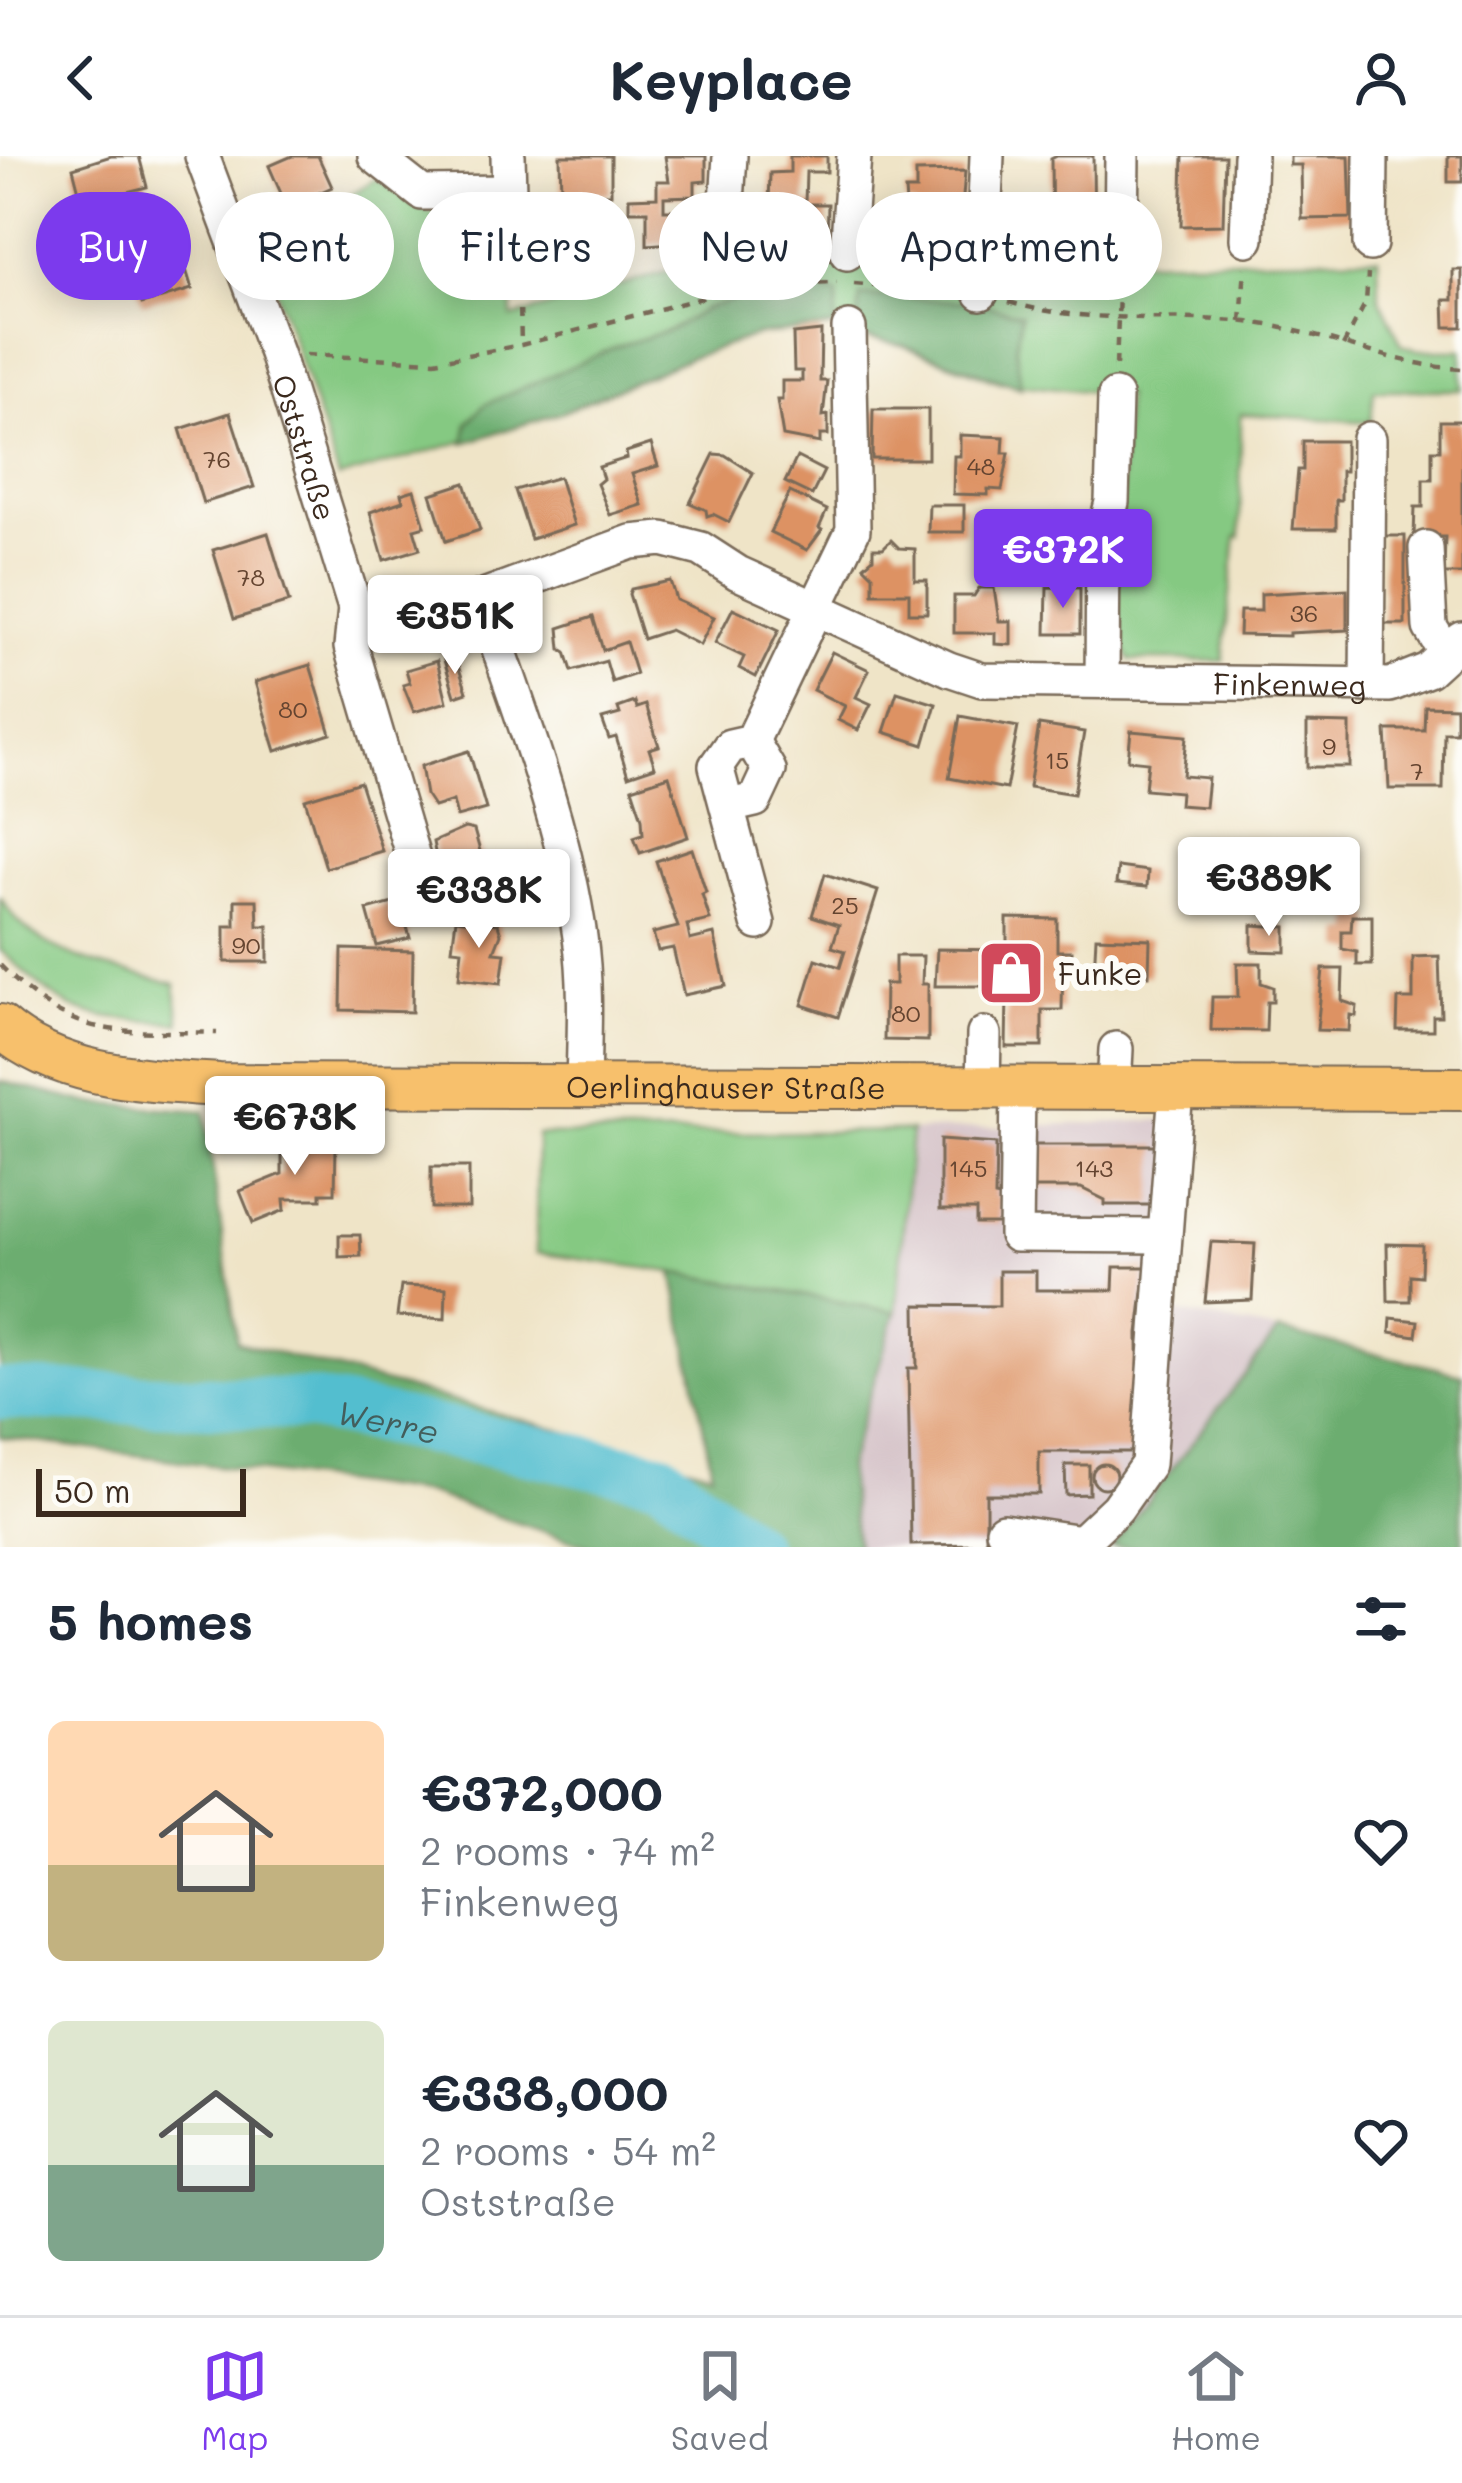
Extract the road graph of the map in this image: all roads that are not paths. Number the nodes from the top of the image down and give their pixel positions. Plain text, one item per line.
1 (376, 156) edge
2 (508, 156) edge
3 (730, 156) edge
4 (854, 156) edge
5 (988, 156) edge
6 (1122, 156) edge
7 (1250, 156) edge
8 (1371, 156) edge
9 (206, 157) edge
10 (728, 192) edge
11 (986, 192) edge
12 (1122, 192) edge
13 (1247, 239) road end
14 (1370, 244) road end
15 (847, 253) dead end
16 (849, 328) dead end
17 (1114, 396) road end
18 (1369, 439) dead end
19 (1426, 548) dead end
20 (481, 597) junction
21 (815, 606) junction
22 (355, 608) junction
23 (1454, 646) edge
24 (1102, 681) junction
25 (1367, 685) junction
26 (417, 871) dead end
27 (758, 923) dead end
28 (0, 1026) edge
29 (983, 1034) dead end
30 (583, 1086) junction
31 (1000, 1088) junction
32 (1176, 1089) junction
33 (1462, 1089) edge
34 (1163, 1236) junction
35 (1003, 1531) dead end

1 - 2 street
3 - 10 street
4 - 15 street
5 - 11 street
6 - 12 street
7 - 13 street
8 - 14 street
9 - 22 street, Oststraße
16 - 21 street
17 - 24 street
18 - 25 street
19 - 23 street
20 - 21 street, Finkenweg
20 - 22 street
20 - 30 street
21 - 24 street, Finkenweg
21 - 27 street
22 - 26 street, Oststraße
23 - 25 street, Finkenweg
24 - 25 street, Finkenweg
28 - 30 main road, Oerlinghauser Straße
29 - 31 street
30 - 31 main road, Oerlinghauser Straße
31 - 32 main road, Oerlinghauser Straße
31 - 34 street
32 - 33 main road, Oerlinghauser Straße
32 - 34 street
34 - 35 street

